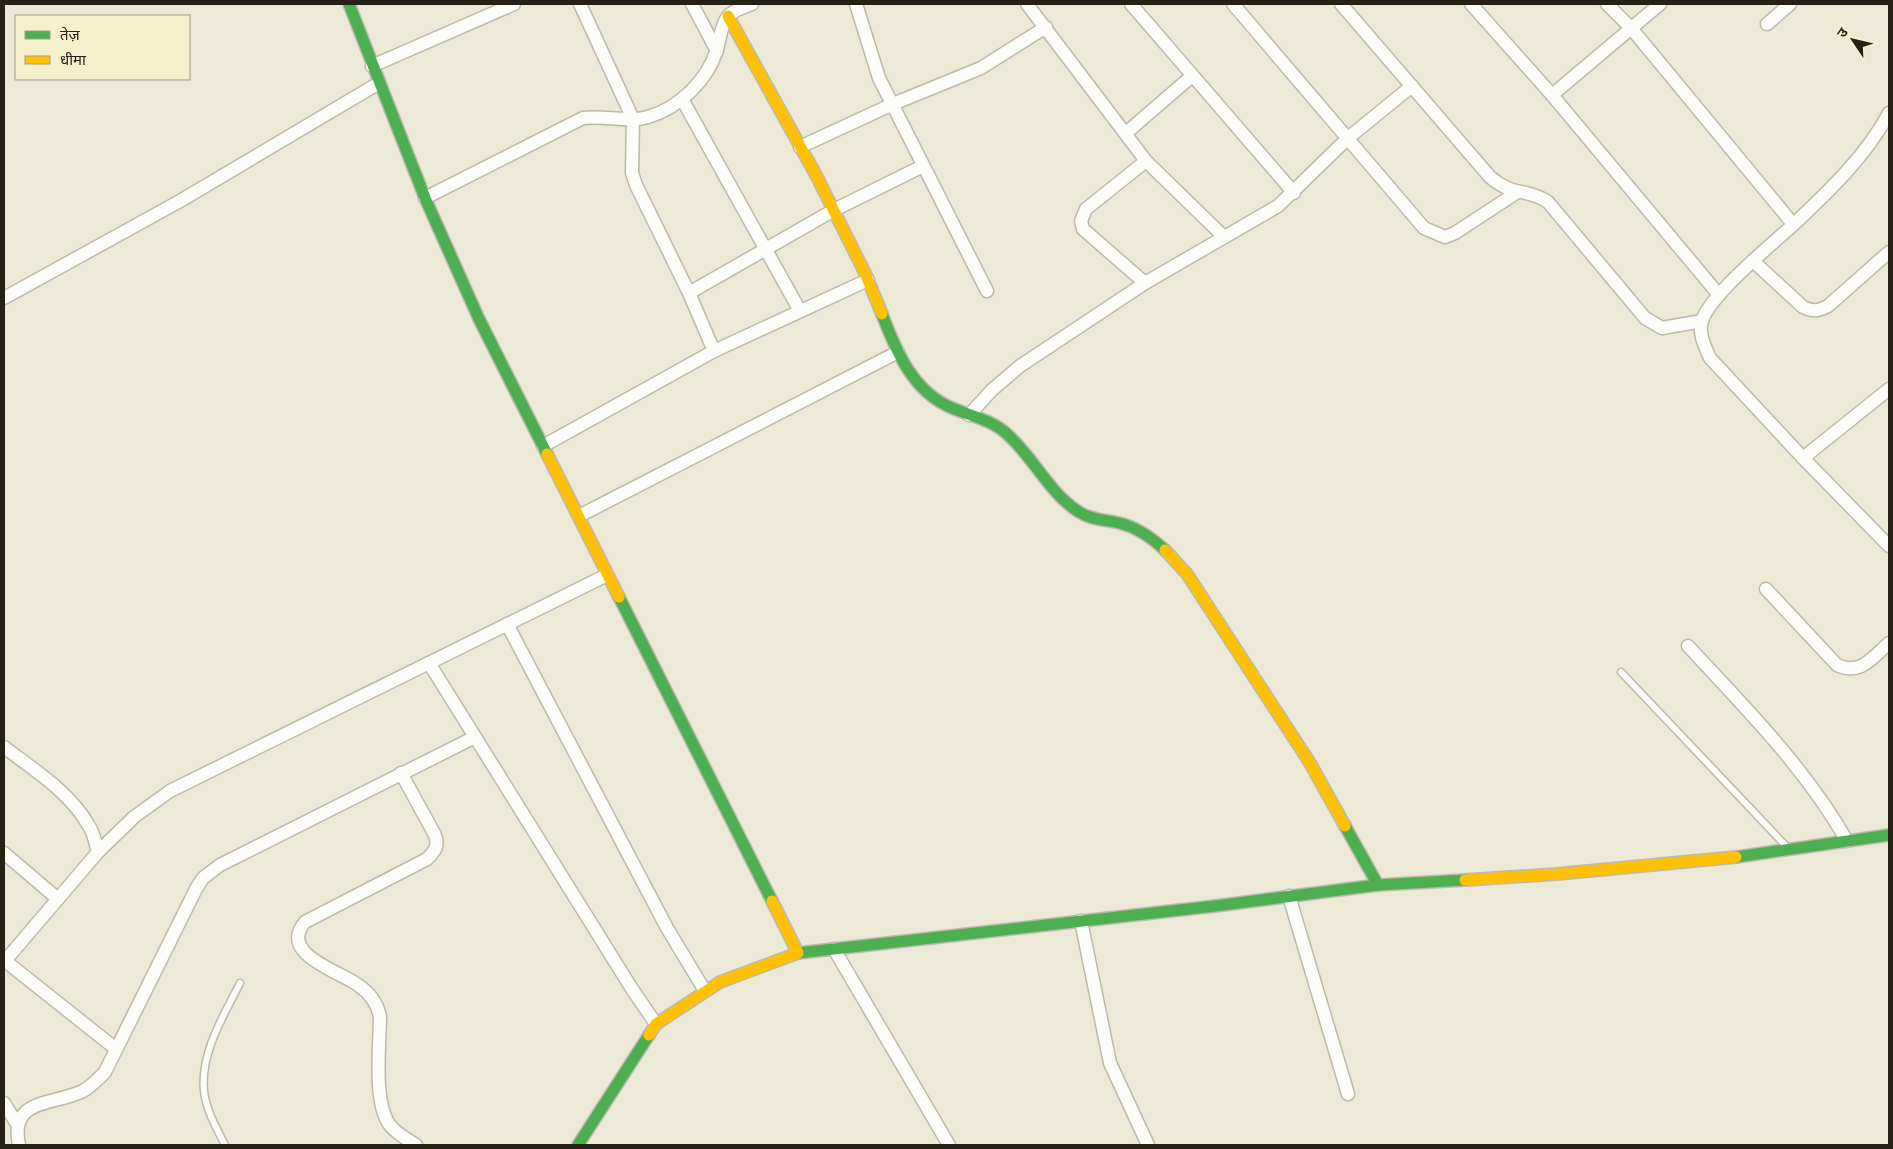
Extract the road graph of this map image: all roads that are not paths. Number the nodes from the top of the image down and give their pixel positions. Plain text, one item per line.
1 (349, 4) edge
2 (514, 4) edge
3 (580, 4) edge
4 (692, 4) edge
5 (752, 4) edge
6 (856, 4) edge
7 (1027, 4) edge
8 (1131, 4) edge
9 (1234, 4) edge
10 (1341, 4) edge
11 (1471, 4) edge
12 (1607, 4) edge
13 (1660, 4) edge
14 (1790, 4) edge
15 (728, 16) junction
16 (1766, 24) dead end
17 (1046, 27) junction
18 (1631, 28) junction
19 (717, 51) junction
20 (372, 66) junction
21 (1192, 76) junction
22 (378, 83) junction
23 (1412, 86) junction
24 (1552, 95) junction
25 (682, 99) junction
26 (893, 104) junction
27 (1889, 112) edge
28 (633, 119) junction
29 (1126, 133) junction
30 (1348, 138) junction
31 (800, 147) junction
32 (1146, 161) junction
33 (923, 166) junction
34 (1294, 193) junction
35 (1516, 193) junction
36 (425, 198) junction
37 (834, 210) junction
38 (1794, 224) junction
39 (1224, 237) junction
40 (764, 249) junction
41 (1889, 252) edge
42 (1753, 260) junction
43 (868, 280) junction
44 (1145, 283) junction
45 (987, 291) dead end
46 (689, 292) junction
47 (1719, 294) junction
48 (4, 298) edge
49 (800, 311) junction
50 (1702, 321) junction
51 (714, 351) junction
52 (898, 352) junction
53 (1889, 389) edge
54 (969, 415) junction
55 (543, 446) junction
56 (1803, 458) junction
57 (579, 516) junction
58 (1889, 546) edge
59 (607, 574) junction
60 (1766, 589) dead end
61 (507, 624) junction
62 (1688, 646) dead end
63 (1885, 647) edge
64 (1889, 661) edge
65 (429, 663) junction
66 (1621, 672) dead end
67 (475, 737) junction
68 (4, 747) edge
69 (401, 773) junction
70 (1889, 835) edge
71 (1847, 841) junction
72 (1788, 849) junction
73 (98, 852) junction
74 (4, 853) edge
75 (1378, 885) junction
76 (1289, 896) junction
77 (58, 899) junction
78 (1081, 921) junction
79 (834, 949) junction
80 (798, 953) junction
81 (4, 961) edge
82 (240, 983) dead end
83 (705, 991) junction
84 (656, 1024) junction
85 (116, 1049) junction
86 (1348, 1094) dead end
87 (4, 1102) edge
88 (17, 1124) junction
89 (19, 1145) edge
90 (225, 1145) edge
91 (416, 1145) edge
92 (578, 1145) edge
93 (949, 1145) edge
94 (1148, 1145) edge

1 - 20 street
2 - 20 street
3 - 28 street
4 - 19 street
5 - 15 street
6 - 26 street
7 - 17 street
8 - 21 street
9 - 30 street
10 - 23 street
11 - 24 street
12 - 18 street
13 - 18 street
14 - 16 street
15 - 19 street
15 - 31 street
17 - 26 street
17 - 29 street
18 - 24 street
18 - 38 street
19 - 25 street
20 - 22 street
21 - 29 street
21 - 34 street
22 - 36 street
22 - 48 street
23 - 30 street
23 - 35 street
24 - 47 street
25 - 28 street
25 - 40 street
26 - 31 street
26 - 33 street
27 - 38 street
28 - 36 street
28 - 46 street
29 - 32 street
30 - 34 street
30 - 35 street
31 - 37 street
32 - 39 street
32 - 44 street
33 - 37 street
33 - 45 street
34 - 39 street
35 - 50 street
36 - 55 street
37 - 40 street
37 - 43 street
38 - 42 street
39 - 44 street
40 - 46 street
40 - 49 street
41 - 42 street
42 - 47 street
43 - 49 street
43 - 52 street
44 - 54 street
46 - 51 street
47 - 50 street
49 - 51 street
50 - 56 street
51 - 55 street
52 - 54 street
52 - 57 street
53 - 56 street
54 - 75 street
55 - 57 street
56 - 58 street
57 - 59 street
59 - 61 street
59 - 80 street
60 - 63 street
61 - 65 street
61 - 83 street
62 - 71 street
63 - 64 street
65 - 67 street
65 - 73 street
66 - 72 lane
67 - 69 street
67 - 84 street
68 - 73 street
69 - 85 street
69 - 91 street
70 - 71 street
71 - 72 street
72 - 75 street
73 - 77 street
74 - 77 street
75 - 76 street
76 - 78 street
76 - 86 street
77 - 81 street
78 - 79 street
78 - 94 street
79 - 80 street
79 - 93 street
80 - 83 street
81 - 85 street
82 - 90 lane
83 - 84 street
84 - 92 street
85 - 88 street
87 - 88 street
88 - 89 street

